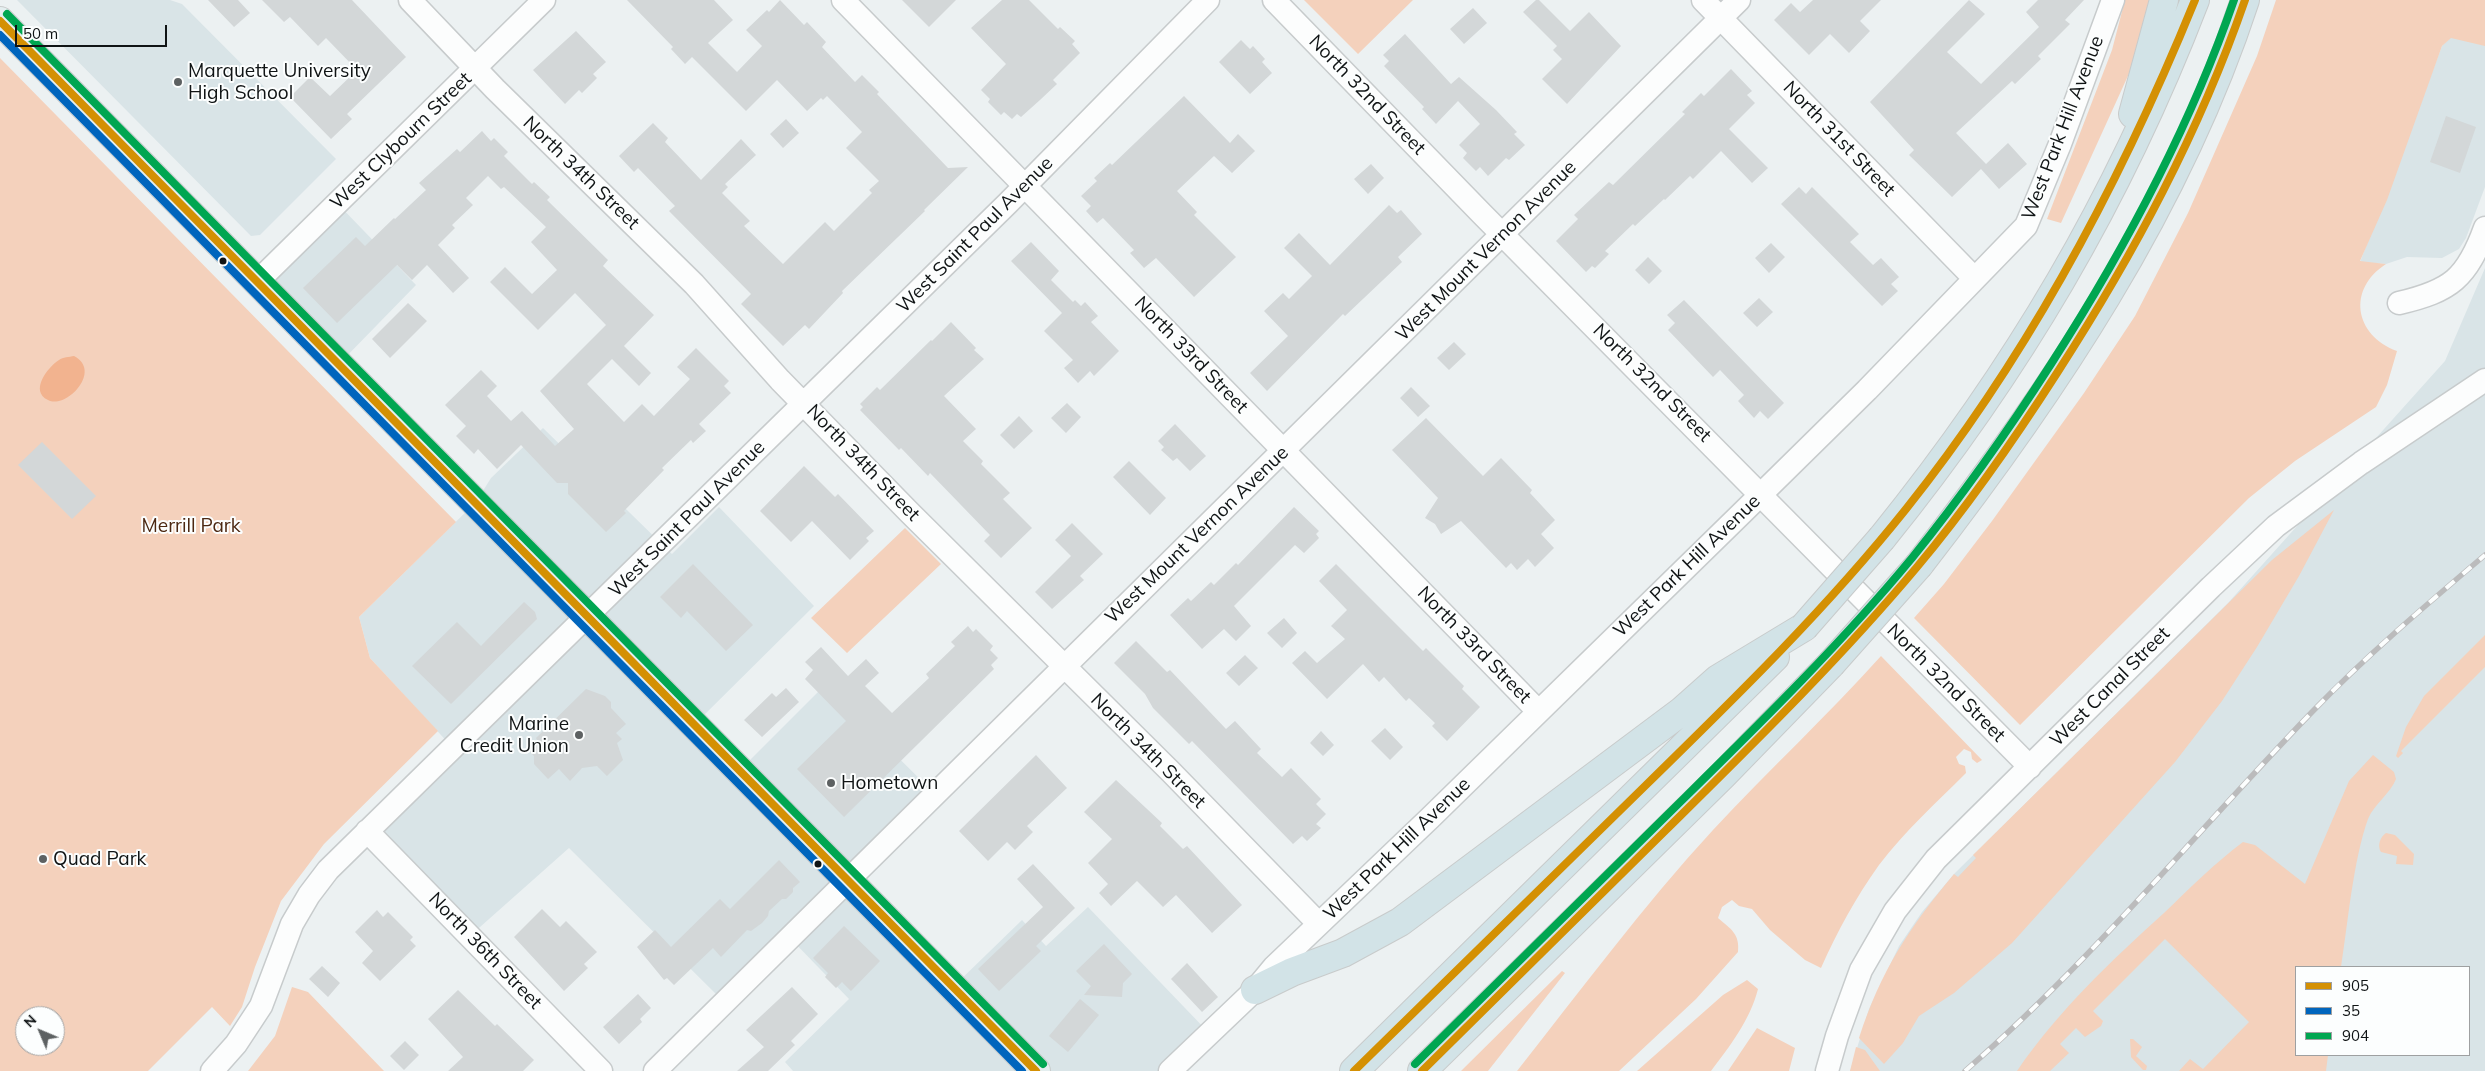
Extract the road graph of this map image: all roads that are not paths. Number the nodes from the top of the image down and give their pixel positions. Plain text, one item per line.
1 (410, 0) edge
2 (544, 0) edge
3 (843, 0) edge
4 (1208, 0) edge
5 (1274, 0) edge
6 (1703, 0) edge
7 (1739, 0) edge
8 (2113, 0) edge
9 (2164, 0) edge
10 (2195, 0) edge
11 (2245, 0) edge
12 (1720, 17) junction
13 (0, 21) edge
14 (475, 68) junction
15 (2116, 180) junction
16 (1026, 185) junction
17 (2485, 228) edge
18 (1503, 234) junction
19 (1974, 278) junction
20 (257, 282) junction
21 (2400, 303) dead end
22 (2485, 380) edge
23 (804, 403) junction
24 (1285, 449) junction
25 (1761, 494) junction
26 (588, 616) junction
27 (1804, 627) junction
28 (1063, 666) junction
29 (1538, 711) junction
30 (2030, 767) junction
31 (367, 831) junction
32 (848, 880) junction
33 (1319, 924) junction
34 (1256, 990) junction
35 (212, 1071) edge
36 (601, 1071) edge
37 (655, 1071) edge
38 (1036, 1071) edge
39 (1170, 1071) edge
40 (1354, 1071) edge
41 (1422, 1071) edge
42 (1827, 1071) edge

1 - 14 street, North 34th Street
2 - 14 street, West Clybourn Street
3 - 16 street, North 33rd Street
4 - 16 street, West Saint Paul Avenue
5 - 18 street, North 32nd Street
6 - 12 street, North 31st Street
7 - 12 street, West Mount Vernon Avenue
8 - 19 street, West Park Hill Avenue
9 - 15 highway
10 - 15 highway
11 - 41 highway, bridge
12 - 18 street, West Mount Vernon Avenue
12 - 19 street, North 31st Street
13 - 20 main road
14 - 20 street, West Clybourn Street
14 - 23 street, North 34th Street
15 - 27 highway, bridge
16 - 23 street, West Saint Paul Avenue
16 - 24 street, North 33rd Street
17 - 21 street
18 - 24 street, West Mount Vernon Avenue
18 - 25 street, North 32nd Street
19 - 25 street, West Park Hill Avenue
20 - 26 main road
22 - 30 street, West Canal Street
23 - 26 street, West Saint Paul Avenue
23 - 28 street, North 34th Street
24 - 28 street, West Mount Vernon Avenue
24 - 29 street, North 33rd Street
25 - 29 street, West Park Hill Avenue
25 - 30 street, North 32nd Street
26 - 31 street, West Saint Paul Avenue
26 - 32 main road
27 - 34 highway
27 - 40 highway
28 - 32 street, West Mount Vernon Avenue
28 - 33 street, North 34th Street
29 - 33 street, West Park Hill Avenue
30 - 42 street, West Canal Street
31 - 35 street, West Saint Paul Avenue
31 - 36 street, North 36th Street
32 - 37 street, West Mount Vernon Avenue
32 - 38 main road
33 - 34 street, West Park Hill Avenue
34 - 39 street, West Park Hill Avenue

